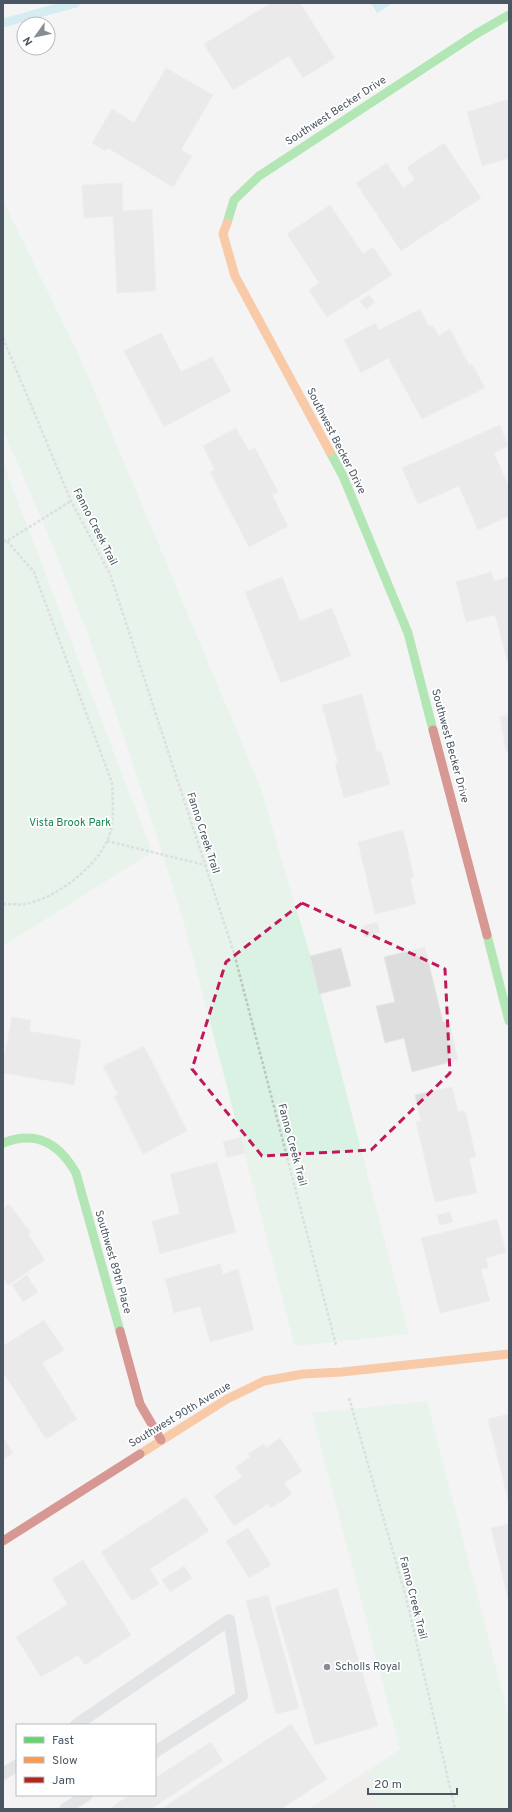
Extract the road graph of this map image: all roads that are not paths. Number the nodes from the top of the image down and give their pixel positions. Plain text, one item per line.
1 (509, 16) edge
2 (508, 1015) edge
3 (3, 1143) edge
4 (509, 1354) edge
5 (161, 1440) junction
6 (3, 1541) edge
7 (77, 1724) edge
8 (156, 1751) edge
9 (16, 1766) edge
10 (3, 1774) edge
11 (85, 1796) edge
12 (65, 1809) edge

1 - 2 street, Southwest Becker Drive
3 - 5 street, Southwest 89th Place
4 - 5 street, Southwest 90th Avenue
5 - 6 street, Southwest 90th Avenue
7 - 8 lane
9 - 10 lane
11 - 12 lane

